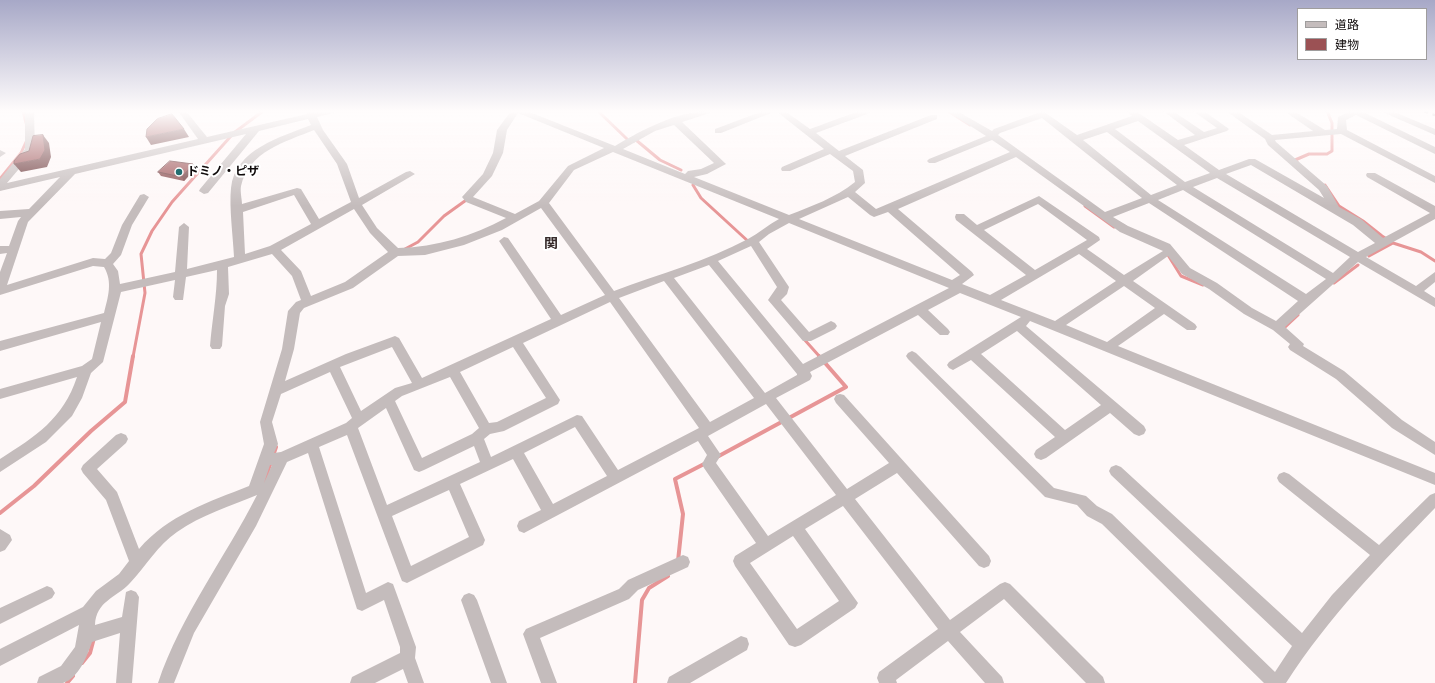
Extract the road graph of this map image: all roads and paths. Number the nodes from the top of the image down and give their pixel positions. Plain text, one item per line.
1 (31, 143) edge
2 (191, 143) edge
3 (244, 143) edge
4 (273, 143) edge
5 (328, 143) edge
6 (500, 143) edge
7 (602, 143) edge
8 (625, 143) edge
9 (699, 143) edge
10 (821, 143) edge
11 (861, 143) edge
12 (977, 143) edge
13 (999, 143) edge
14 (1080, 143) edge
15 (1127, 143) edge
16 (1181, 143) edge
17 (1271, 143) edge
18 (1355, 143) edge
19 (1419, 143) edge
20 (1178, 144) joint
21 (615, 148) junction
22 (1435, 151) edge
23 (834, 153) junction
24 (1015, 154) junction
25 (932, 161) dead end
26 (786, 169) dead end
27 (73, 170) junction
28 (1217, 173) junction
29 (410, 174) dead end
30 (1371, 176) dead end
31 (687, 178) junction
32 (1435, 180) edge
33 (1184, 186) junction
34 (1, 187) edge
35 (204, 191) dead end
36 (850, 193) junction
37 (144, 197) dead end
38 (1150, 199) junction
39 (543, 203) junction
40 (357, 205) junction
41 (890, 208) junction
42 (236, 210) junction
43 (1336, 210) junction
44 (32, 212) junction
45 (1435, 213) edge
46 (0, 215) edge
47 (1104, 216) junction
48 (960, 217) dead end
49 (516, 218) junction
50 (789, 218) junction
51 (318, 226) junction
52 (184, 228) dead end
53 (976, 230) junction
54 (504, 241) dead end
55 (1386, 241) junction
56 (751, 242) junction
57 (14, 249) junction
58 (274, 249) junction
59 (1079, 249) junction
60 (0, 250) edge
61 (396, 252) junction
62 (1164, 255) dead end
63 (1358, 257) junction
64 (240, 259) junction
65 (711, 260) junction
66 (107, 263) junction
67 (222, 265) junction
68 (180, 275) junction
69 (666, 276) junction
70 (1035, 276) junction
71 (1435, 276) edge
72 (1334, 279) junction
73 (1124, 280) junction
74 (957, 287) junction
75 (116, 289) junction
76 (0, 290) edge
77 (1416, 292) junction
78 (612, 296) junction
79 (179, 297) dead end
80 (991, 300) junction
81 (1306, 300) junction
82 (308, 302) junction
83 (1435, 303) edge
84 (1164, 308) junction
85 (920, 309) junction
86 (108, 316) junction
87 (1031, 316) junction
88 (559, 321) junction
89 (1017, 325) junction
90 (831, 326) dead end
91 (1056, 326) junction
92 (1191, 327) dead end
93 (1280, 330) junction
94 (944, 332) dead end
95 (515, 341) junction
96 (0, 346) edge
97 (216, 346) dead end
98 (1108, 347) junction
99 (972, 353) junction
100 (912, 356) dead end
101 (333, 364) junction
102 (953, 365) dead end
103 (86, 370) junction
104 (453, 370) junction
105 (801, 371) junction
106 (420, 385) junction
107 (279, 389) junction
108 (0, 394) edge
109 (766, 398) junction
110 (840, 399) dead end
111 (388, 400) junction
112 (1110, 406) junction
113 (355, 423) junction
114 (1138, 430) dead end
115 (704, 432) junction
116 (481, 434) junction
117 (1065, 438) junction
118 (121, 439) dead end
119 (312, 445) junction
120 (1435, 450) edge
121 (515, 451) junction
122 (1042, 454) dead end
123 (273, 459) junction
124 (488, 465) junction
125 (898, 465) junction
126 (0, 466) edge
127 (1116, 471) dead end
128 (616, 478) junction
129 (1284, 478) dead end
130 (1435, 479) edge
131 (452, 481) junction
132 (845, 496) junction
133 (1435, 499) edge
134 (550, 512) junction
135 (384, 513) junction
136 (524, 526) dead end
137 (795, 527) junction
138 (0, 536) edge
139 (0, 545) edge
140 (766, 545) junction
141 (1381, 555) junction
142 (984, 561) dead end
143 (137, 562) junction
144 (680, 563) dead end
145 (47, 593) dead end
146 (131, 597) dead end
147 (468, 600) dead end
148 (88, 612) junction
149 (0, 616) edge
150 (129, 622) junction
151 (948, 630) junction
152 (91, 634) junction
153 (741, 644) dead end
154 (1302, 644) junction
155 (0, 658) edge
156 (407, 658) junction
157 (68, 678) edge
158 (45, 683) edge
159 (124, 683) edge
160 (166, 683) edge
161 (358, 683) edge
162 (416, 683) edge
163 (499, 683) edge
164 (549, 683) edge
165 (675, 683) edge
166 (889, 683) edge
167 (996, 683) edge
168 (1096, 683) edge
169 (1276, 683) edge

1 - 34 street
2 - 27 street
3 - 35 street
4 - 42 street
5 - 40 street
6 - 49 street
7 - 21 street
8 - 21 street
9 - 31 street
10 - 23 street
11 - 23 street
12 - 25 street
13 - 24 street
14 - 38 street
15 - 33 street
16 - 20 street
17 - 43 street
18 - 32 street
19 - 22 street
20 - 28 street
21 - 31 street
21 - 39 street
23 - 26 street
23 - 36 street
24 - 41 street
24 - 47 street
27 - 34 street
27 - 44 street
28 - 33 street
28 - 43 street
28 - 63 street
29 - 40 street
30 - 45 street
31 - 50 street
33 - 38 street
33 - 72 street
36 - 41 street
36 - 50 street
37 - 66 street
38 - 47 street
38 - 81 street
39 - 49 street
39 - 78 street
40 - 51 street
40 - 61 street
41 - 74 street
42 - 51 street
42 - 64 street
43 - 55 street
44 - 46 street
44 - 57 street
45 - 55 street
47 - 93 street
48 - 53 street
49 - 61 street
50 - 56 street
50 - 74 street
51 - 58 street
52 - 68 street
53 - 59 street
53 - 70 street
54 - 88 street
55 - 63 street
56 - 65 street
56 - 90 street
57 - 60 street
57 - 76 street
58 - 64 street
58 - 82 street
59 - 70 street
59 - 73 street
61 - 82 street
62 - 73 street
63 - 72 street
63 - 77 street
64 - 67 street
65 - 69 street
65 - 105 street
66 - 75 street
66 - 76 street
67 - 68 street
67 - 97 street
68 - 75 street
68 - 79 street
69 - 78 street
69 - 109 street
70 - 80 street
71 - 77 street
72 - 81 street
73 - 84 street
73 - 91 street
74 - 80 street
74 - 85 street
75 - 86 street
77 - 83 street
78 - 88 street
78 - 115 street
80 - 87 street
81 - 93 street
82 - 107 street
84 - 92 street
84 - 98 street
85 - 94 street
85 - 105 street
86 - 96 street
86 - 103 street
87 - 89 street
87 - 91 street
88 - 95 street
89 - 99 street
89 - 112 street
91 - 98 street
93 - 120 street
95 - 104 street
95 - 116 street
98 - 130 street
99 - 102 street
99 - 117 street
100 - 169 street
101 - 106 street
101 - 107 street
101 - 113 street
103 - 108 street
103 - 126 street
104 - 106 street
104 - 116 street
105 - 109 street
106 - 111 street
107 - 123 street
109 - 115 street
109 - 132 street
110 - 125 street
111 - 113 street
111 - 116 street
112 - 114 street
112 - 117 street
113 - 119 street
113 - 135 street
115 - 128 street
115 - 140 street
116 - 124 street
117 - 122 street
118 - 143 street
119 - 123 street
119 - 156 street
121 - 124 street
121 - 128 street
121 - 134 street
123 - 143 street
123 - 160 street
124 - 131 street
125 - 132 street
125 - 142 street
127 - 154 street
128 - 134 street
129 - 141 street
131 - 135 street
131 - 135 street
132 - 137 street
132 - 151 street
133 - 141 street
134 - 136 street
137 - 140 street
137 - 140 street
138 - 139 street
141 - 154 street
143 - 148 street
144 - 164 street
145 - 149 street
146 - 150 street
147 - 163 street
148 - 152 street
148 - 155 street
150 - 152 street
150 - 159 street
151 - 166 street
151 - 167 street
151 - 168 street
152 - 157 street
153 - 165 street
154 - 169 street
156 - 161 street
156 - 162 street
157 - 158 street

